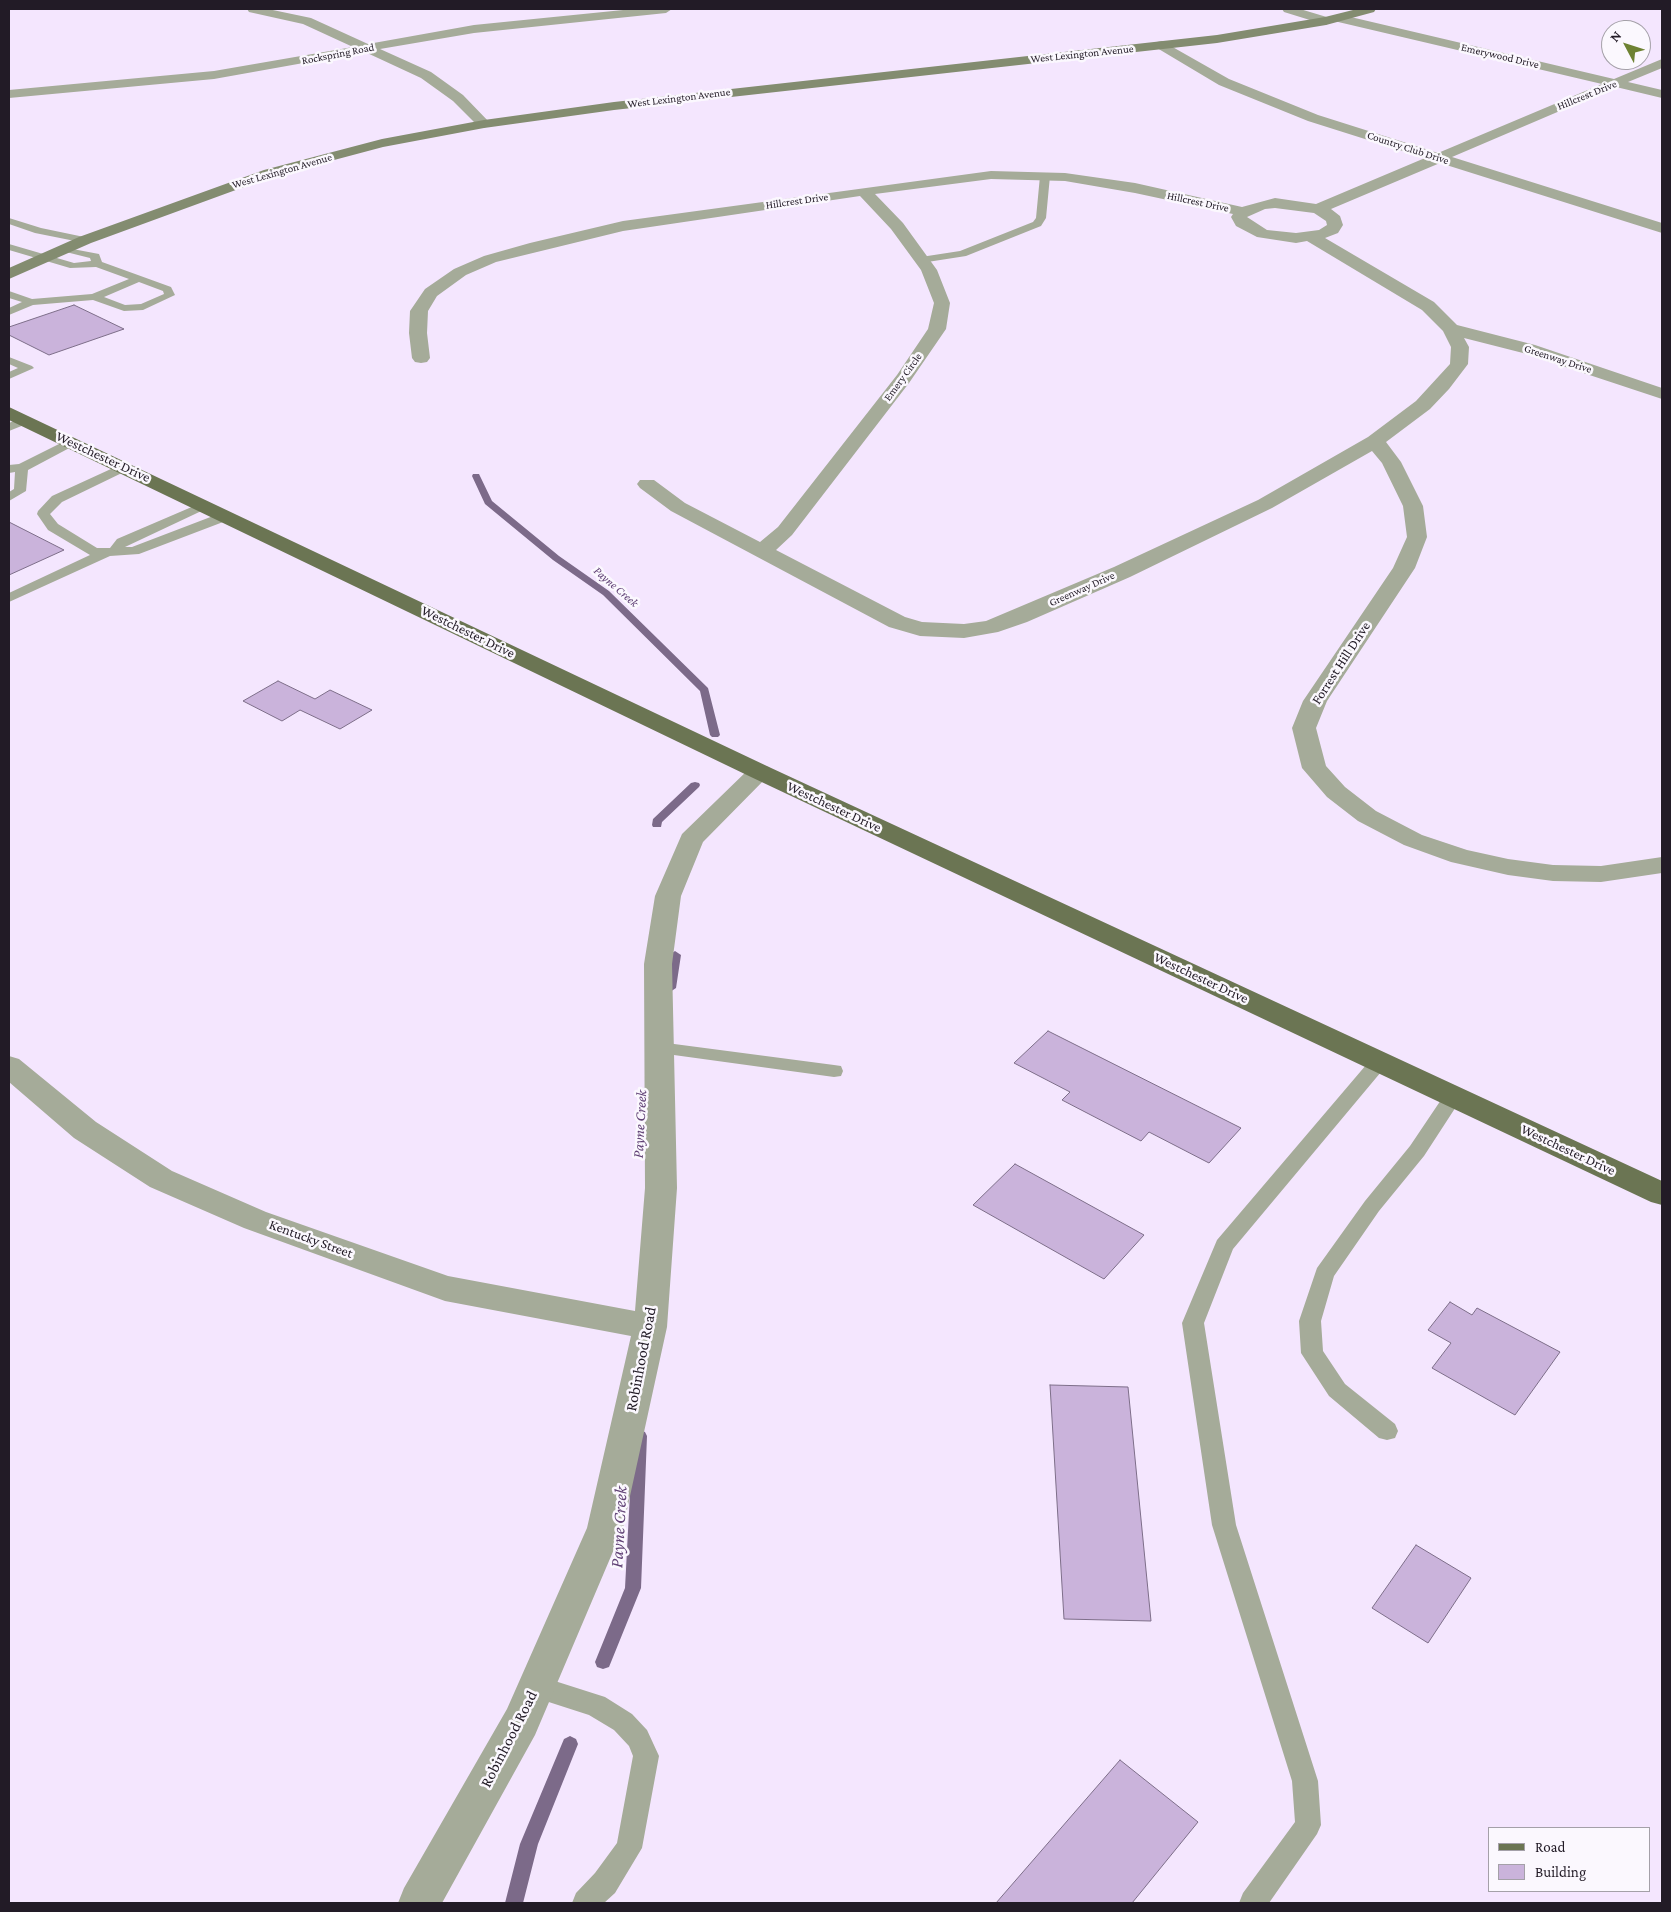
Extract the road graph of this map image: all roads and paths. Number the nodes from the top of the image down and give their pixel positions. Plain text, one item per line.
1 (254, 9) edge
2 (666, 9) edge
3 (1288, 9) edge
4 (1370, 9) edge
5 (1334, 16) edge
6 (1162, 45) junction
7 (368, 48) junction
8 (1516, 60) junction
9 (1593, 65) dead end
10 (1659, 68) edge
11 (1616, 83) junction
12 (9, 94) edge
13 (1662, 94) edge
14 (484, 124) junction
15 (1438, 158) junction
16 (1045, 176) junction
17 (863, 191) junction
18 (1318, 209) junction
19 (1243, 212) junction
20 (9, 221) edge
21 (1662, 228) edge
22 (1311, 237) junction
23 (85, 240) junction
24 (9, 247) edge
25 (66, 248) junction
26 (43, 258) junction
27 (921, 260) junction
28 (97, 264) junction
29 (9, 274) edge
30 (138, 279) junction
31 (9, 294) edge
32 (94, 297) junction
33 (30, 302) junction
34 (9, 312) edge
35 (1451, 329) junction
36 (421, 358) dead end
37 (9, 360) edge
38 (9, 376) edge
39 (1662, 394) edge
40 (14, 420) edge
41 (1375, 441) junction
42 (71, 442) junction
43 (124, 467) junction
44 (15, 468) edge
45 (647, 484) dead end
46 (9, 498) edge
47 (216, 511) junction
48 (763, 550) junction
49 (111, 552) junction
50 (9, 598) edge
51 (760, 772) junction
52 (1662, 865) edge
53 (659, 1048) junction
54 (1379, 1062) junction
55 (9, 1066) edge
56 (834, 1071) dead end
57 (1454, 1096) junction
58 (1662, 1194) edge
59 (650, 1327) junction
60 (1387, 1431) dead end
61 (536, 1687) junction
62 (419, 1903) edge
63 (586, 1903) edge
64 (1253, 1903) edge

1 - 7 street
2 - 7 street, Rockspring Road
3 - 5 street, Emerywood Drive
4 - 5 street, West Lexington Avenue
5 - 6 street, West Lexington Avenue
5 - 8 street, Emerywood Drive
6 - 14 street, West Lexington Avenue
6 - 15 street, Country Club Drive
7 - 12 street, Rockspring Road
7 - 14 street
8 - 9 street
8 - 11 street, Emerywood Drive
10 - 11 street, Hillcrest Drive
11 - 13 street, Emerywood Drive
11 - 15 street, Hillcrest Drive
14 - 23 street, West Lexington Avenue
15 - 18 street, Hillcrest Drive
15 - 21 street, Country Club Drive
16 - 17 street, Hillcrest Drive
16 - 19 street, Hillcrest Drive
16 - 27 lane
17 - 27 street, Emery Circle
17 - 36 street, Hillcrest Drive
18 - 19 street
18 - 22 street
19 - 22 street
20 - 23 lane
22 - 35 street, Greenway Drive
23 - 25 street, West Lexington Avenue
24 - 26 lane
25 - 26 street, West Lexington Avenue
25 - 28 lane
26 - 28 lane
26 - 29 street, West Lexington Avenue
27 - 48 street, Emery Circle
28 - 30 lane
30 - 32 lane
30 - 32 lane
31 - 33 lane
32 - 33 lane
33 - 34 lane
35 - 39 street, Greenway Drive
35 - 41 street, Greenway Drive
37 - 38 lane
40 - 42 main road, Westchester Drive
41 - 48 street, Greenway Drive
41 - 52 street, Forrest Hill Drive
42 - 43 main road, Westchester Drive
42 - 44 lane
43 - 47 main road, Westchester Drive
43 - 49 lane
44 - 46 lane
45 - 48 street, Greenway Drive
47 - 49 lane
47 - 49 lane
47 - 51 main road, Westchester Drive
49 - 50 lane
51 - 53 street, Robinhood Road
51 - 54 main road, Westchester Drive
53 - 56 lane
53 - 59 street, Robinhood Road
54 - 57 main road, Westchester Drive
54 - 64 lane
55 - 59 street, Kentucky Street
57 - 58 main road, Westchester Drive
57 - 60 lane
59 - 61 street, Robinhood Road
61 - 62 street, Robinhood Road
61 - 63 lane

